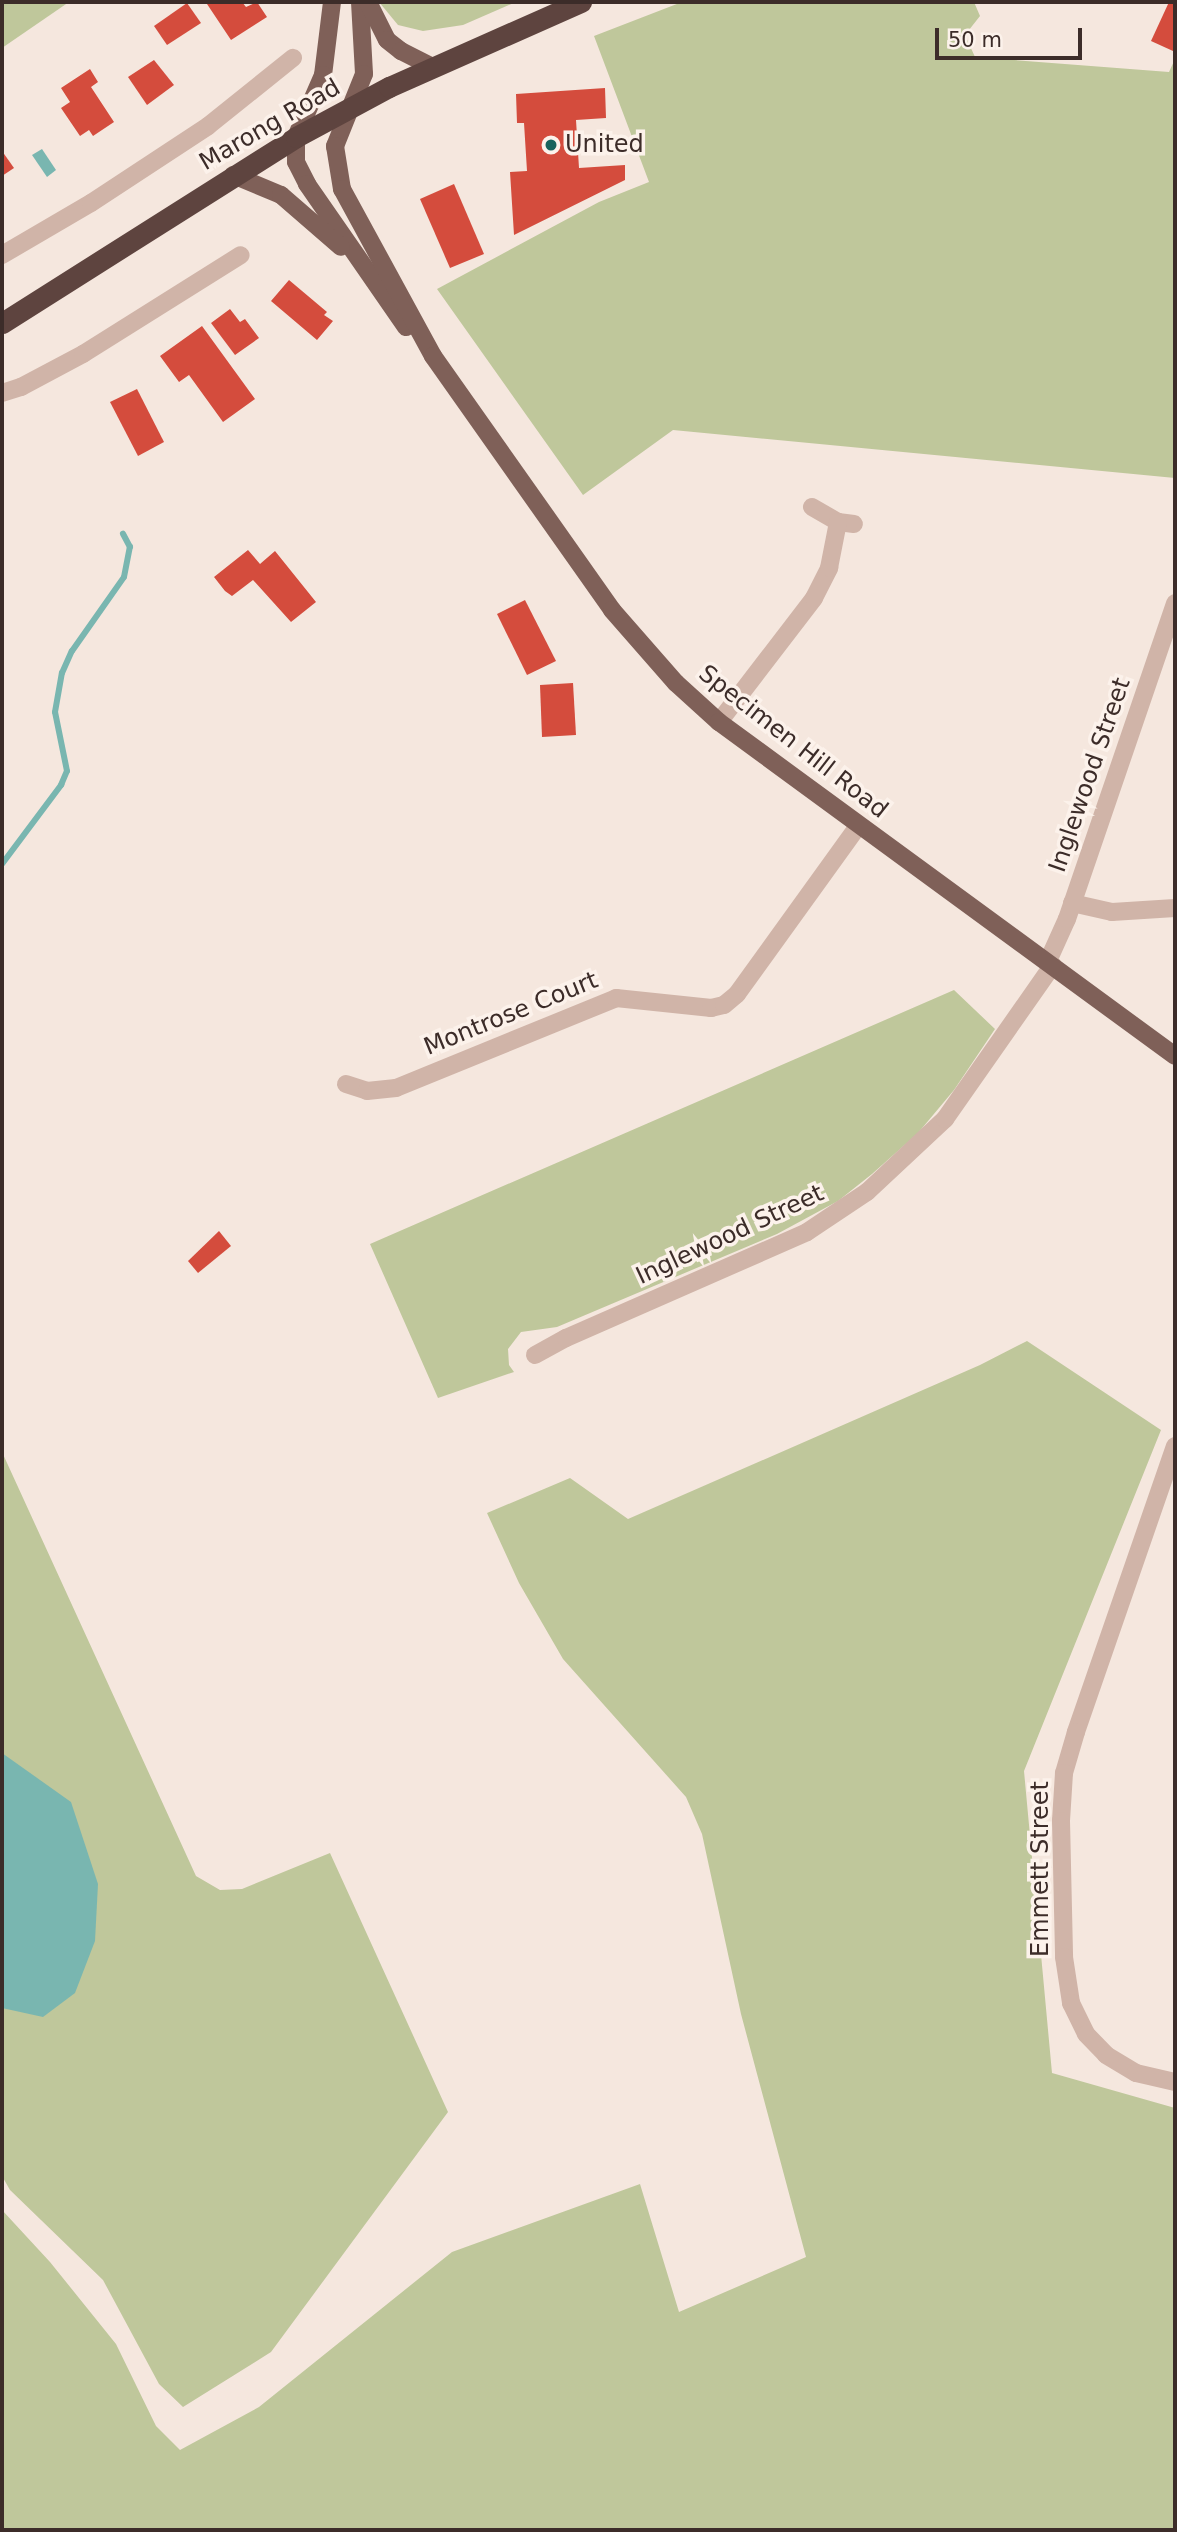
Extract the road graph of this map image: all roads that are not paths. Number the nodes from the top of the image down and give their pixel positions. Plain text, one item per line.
1 (332, 2) edge
2 (360, 2) edge
3 (368, 2) edge
4 (581, 2) edge
5 (293, 58) dead end
6 (433, 67) junction
7 (348, 109) junction
8 (296, 137) junction
9 (233, 176) junction
10 (2, 255) edge
11 (241, 255) dead end
12 (362, 265) junction
13 (2, 323) edge
14 (433, 356) junction
15 (2, 393) edge
16 (812, 507) dead end
17 (1175, 603) edge
18 (719, 722) junction
19 (859, 825) junction
20 (1072, 903) junction
21 (1175, 908) edge
22 (1051, 963) junction
23 (1175, 1056) edge
24 (346, 1084) dead end
25 (535, 1355) dead end
26 (1175, 1446) edge
27 (1175, 2082) edge

1 - 8 main road
2 - 7 main road, Specimen Hill Road
3 - 6 main road
4 - 6 highway, Marong Road
5 - 10 street
6 - 7 highway, Marong Road
7 - 8 highway, Marong Road
7 - 14 main road, Specimen Hill Road
8 - 9 highway, Marong Road
8 - 12 main road, Specimen Hill Road
9 - 12 main road
9 - 13 highway, Marong Road
11 - 15 street
12 - 14 main road, Specimen Hill Road
14 - 18 main road, Specimen Hill Road
16 - 18 street
17 - 20 street, Inglewood Street
18 - 19 main road, Specimen Hill Road
19 - 22 main road, Specimen Hill Road
19 - 24 street, Montrose Court
20 - 21 street
20 - 22 street, Inglewood Street
22 - 23 main road, Specimen Hill Road
22 - 25 street, Inglewood Street
26 - 27 street, Emmett Street

